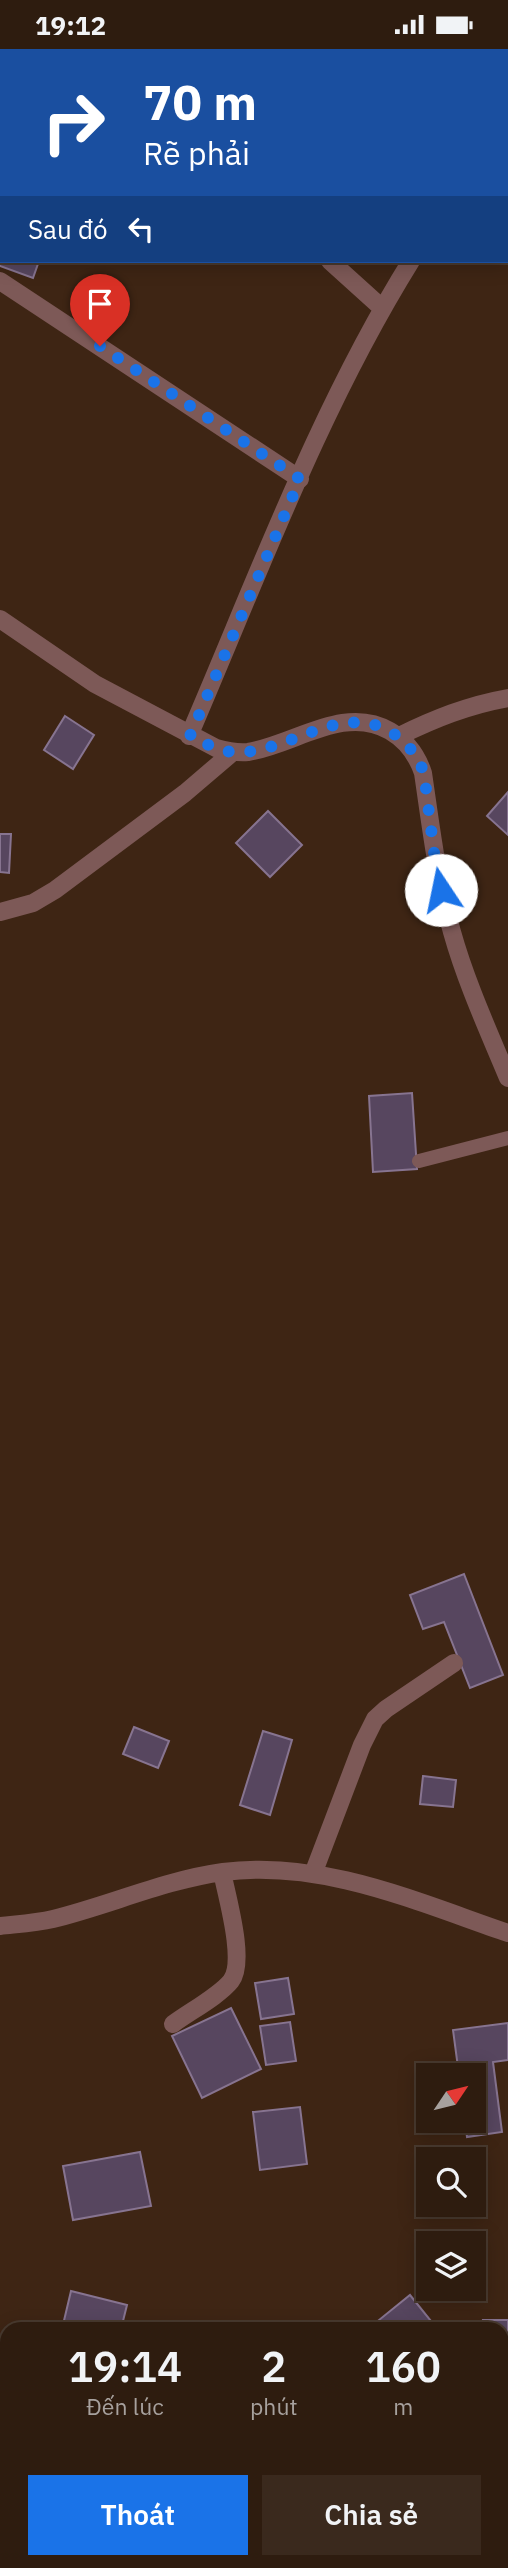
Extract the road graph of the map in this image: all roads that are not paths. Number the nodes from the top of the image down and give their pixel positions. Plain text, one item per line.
1 (332, 263) edge
2 (410, 263) edge
3 (0, 281) edge
4 (382, 308) junction
5 (300, 479) junction
6 (0, 619) edge
7 (508, 698) edge
8 (190, 736) junction
9 (399, 736) junction
10 (233, 753) junction
11 (0, 912) edge
12 (508, 1078) edge
13 (508, 1138) edge
14 (419, 1161) dead end
15 (453, 1663) dead end
16 (222, 1872) junction
17 (313, 1874) junction
18 (0, 1926) edge
19 (508, 1933) edge
20 (173, 2024) dead end

1 - 4 street
2 - 4 street
3 - 5 street
4 - 5 street
5 - 8 street
6 - 8 street
7 - 9 street
8 - 10 street
9 - 10 street
9 - 12 street
10 - 11 street
13 - 14 lane
15 - 17 street
16 - 17 street
16 - 18 street
16 - 20 street
17 - 19 street

